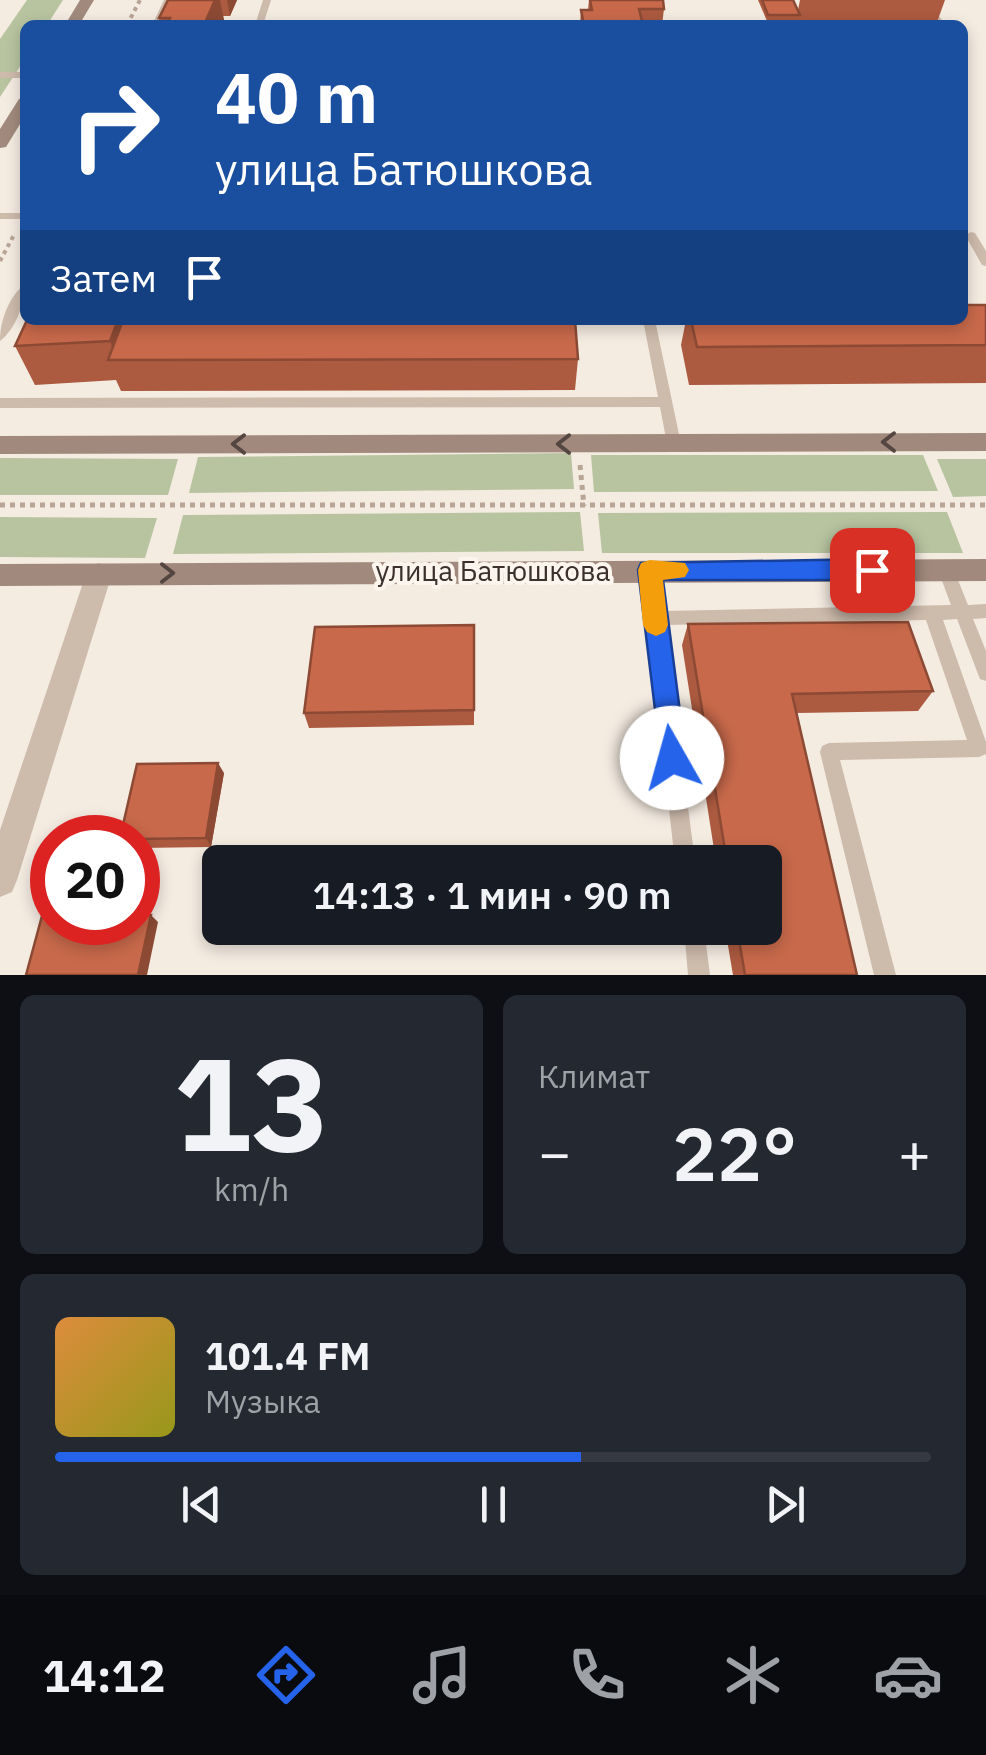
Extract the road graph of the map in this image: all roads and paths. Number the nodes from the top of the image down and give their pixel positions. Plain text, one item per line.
1 (913, 9) dead end
2 (938, 20) edge
3 (20, 110) edge
4 (0, 143) edge
5 (20, 225) edge
6 (970, 235) dead end
7 (0, 261) edge
8 (986, 262) edge
9 (20, 298) edge
10 (650, 325) edge
11 (0, 338) edge
12 (667, 402) junction
13 (0, 403) edge
14 (986, 442) edge
15 (0, 444) edge
16 (674, 444) junction
17 (0, 504) edge
18 (986, 505) edge
19 (650, 570) junction
20 (946, 570) junction
21 (986, 570) edge
22 (99, 574) junction
23 (0, 575) edge
24 (986, 611) edge
25 (962, 612) junction
26 (932, 613) junction
27 (655, 618) junction
28 (986, 673) edge
29 (684, 845) edge
30 (0, 880) edge
31 (696, 945) edge
32 (700, 975) edge
33 (886, 975) edge

1 - 2 lane
3 - 4 street
5 - 7 path
6 - 8 lane
9 - 11 lane
10 - 12 lane
12 - 13 lane
12 - 16 lane
14 -> 16 street
16 -> 15 street
17 - 18 path
19 - 20 street, улица Батюшкова
22 -> 19 street, улица Батюшкова
19 - 27 lane
20 - 21 street, улица Батюшкова
20 - 25 lane
22 - 23 street, улица Батюшкова
22 - 30 street
24 - 25 lane
25 - 26 lane
25 - 28 lane
26 - 27 lane
26 - 33 lane
27 - 29 lane
31 - 32 lane

